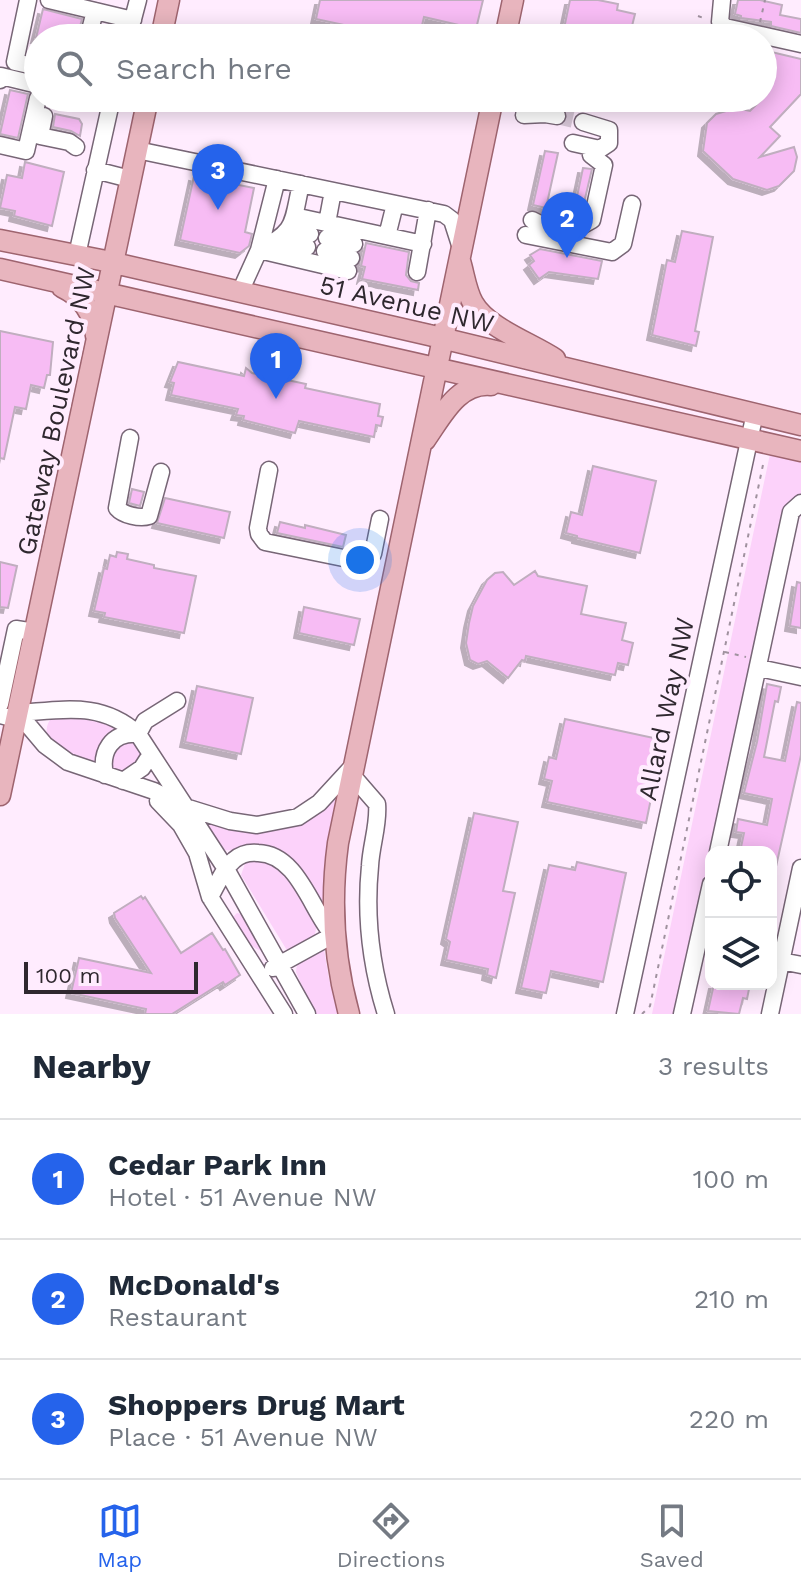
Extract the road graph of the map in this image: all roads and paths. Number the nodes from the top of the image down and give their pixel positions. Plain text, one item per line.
1 (28, 0) edge
2 (49, 0) edge
3 (138, 0) edge
4 (169, 0) edge
5 (513, 0) edge
6 (722, 0) edge
7 (765, 0) edge
8 (95, 11) junction
9 (133, 20) junction
10 (92, 24) edge
11 (132, 24) edge
12 (164, 24) edge
13 (508, 24) edge
14 (722, 24) edge
15 (760, 24) edge
16 (777, 38) edge
17 (801, 44) edge
18 (24, 64) edge
19 (0, 80) edge
20 (24, 82) edge
21 (35, 112) edge
22 (45, 112) edge
23 (105, 112) edge
24 (145, 112) edge
25 (490, 112) edge
26 (524, 115) dead end
27 (557, 116) tunnel mouth
28 (590, 124) tunnel mouth
29 (28, 141) junction
30 (571, 144) dead end
31 (0, 145) edge
32 (76, 147) junction
33 (137, 150) junction
34 (99, 152) junction
35 (591, 155) dead end
36 (95, 170) junction
37 (130, 179) junction
38 (277, 179) junction
39 (301, 184) junction
40 (333, 191) junction
41 (395, 204) junction
42 (636, 205) dead end
43 (428, 210) junction
44 (553, 219) dead end
45 (592, 220) junction
46 (288, 229) junction
47 (387, 236) junction
48 (326, 238) junction
49 (0, 240) edge
50 (309, 240) dead end
51 (423, 244) junction
52 (259, 250) junction
53 (353, 251) junction
54 (460, 253) junction
55 (77, 255) junction
56 (114, 263) junction
57 (0, 269) edge
58 (417, 272) dead end
59 (30, 277) junction
60 (240, 292) junction
61 (108, 293) junction
62 (442, 338) junction
63 (96, 344) junction
64 (570, 368) junction
65 (435, 369) junction
66 (512, 386) junction
67 (755, 413) junction
68 (801, 425) edge
69 (130, 438) dead end
70 (420, 446) junction
71 (756, 447) junction
72 (801, 451) edge
73 (274, 471) dead end
74 (161, 472) dead end
75 (801, 503) edge
76 (380, 519) dead end
77 (724, 652) junction
78 (760, 664) junction
79 (801, 677) edge
80 (177, 701) dead end
81 (9, 713) edge
82 (138, 734) junction
83 (151, 754) junction
84 (352, 770) junction
85 (105, 775) junction
86 (128, 783) junction
87 (0, 795) edge
88 (185, 807) junction
89 (719, 846) edge
90 (801, 868) edge
91 (226, 869) junction
92 (210, 897) junction
93 (705, 911) edge
94 (333, 935) junction
95 (781, 961) junction
96 (282, 964) junction
97 (801, 965) edge
98 (258, 974) junction
99 (284, 1014) edge
100 (307, 1014) edge
101 (349, 1014) edge
102 (386, 1014) edge
103 (625, 1014) edge
104 (642, 1014) edge
105 (682, 1014) edge
106 (770, 1014) edge

1 - 18 street
2 - 8 street
3 - 9 street
4 - 12 main road
5 - 13 main road
6 - 14 street
7 - 15 path
8 - 9 street
8 - 10 street
9 - 11 street
16 - 17 street
19 - 20 street
21 - 29 street
22 - 32 street
23 - 34 street, Gateway Boulevard NW
24 - 33 main road, Gateway Boulevard NW
25 - 54 main road
26 - 27 street
28 - 30 street
29 - 31 street
29 - 32 street
32 - 34 street
33 - 37 main road, Gateway Boulevard NW
33 - 38 street
34 - 36 street, Gateway Boulevard NW
35 - 45 street
36 - 37 street
36 - 55 street, Gateway Boulevard NW
37 - 56 main road, Gateway Boulevard NW
38 - 39 street
38 - 52 street
39 - 40 street
39 - 46 street
40 - 41 street
40 - 48 street
41 - 43 street
41 - 47 street
42 - 45 street
43 - 51 street
43 - 54 street
44 - 45 street
46 - 48 street
46 - 50 street
46 - 52 street
47 - 51 street
47 - 53 street
48 - 53 street
48 - 53 street
49 - 55 main road, 51 Avenue NW
51 - 58 street
52 - 53 street
52 - 60 street
54 - 62 main road
54 - 64 main road
55 - 56 main road, 51 Avenue NW
55 - 59 main road
56 - 60 main road, 51 Avenue NW
56 - 61 main road, Gateway Boulevard NW
57 - 59 main road
59 - 61 main road
59 - 63 main road
60 - 62 main road, 51 Avenue NW
61 - 63 main road, Gateway Boulevard NW
61 - 65 main road
62 - 64 main road, 51 Avenue NW
62 - 65 main road
63 - 81 main road, Gateway Boulevard NW
64 - 67 main road, 51 Avenue NW
65 - 66 main road
65 - 70 main road
66 - 70 main road
66 - 71 main road
67 - 68 main road, 51 Avenue NW
67 - 71 street, Allard Way NW
69 - 74 street
70 - 84 main road
71 - 72 main road
71 - 77 path
71 - 103 street, Allard Way NW
73 - 76 street
75 - 78 street
77 - 78 path
77 - 104 path
78 - 79 street
78 - 89 street
80 - 82 street
81 - 82 street
81 - 85 street
81 - 87 main road, Gateway Boulevard NW
82 - 83 street
82 - 85 street
83 - 86 street
83 - 88 street
84 - 88 street
84 - 94 main road
84 - 102 street
85 - 86 street
86 - 88 street
86 - 92 street
88 - 91 street
90 - 95 street
91 - 92 street
91 - 94 street
91 - 96 street
92 - 98 street
93 - 105 street
94 - 96 street
94 - 101 main road
95 - 97 street
95 - 106 street
96 - 98 street
96 - 100 street
98 - 99 street

